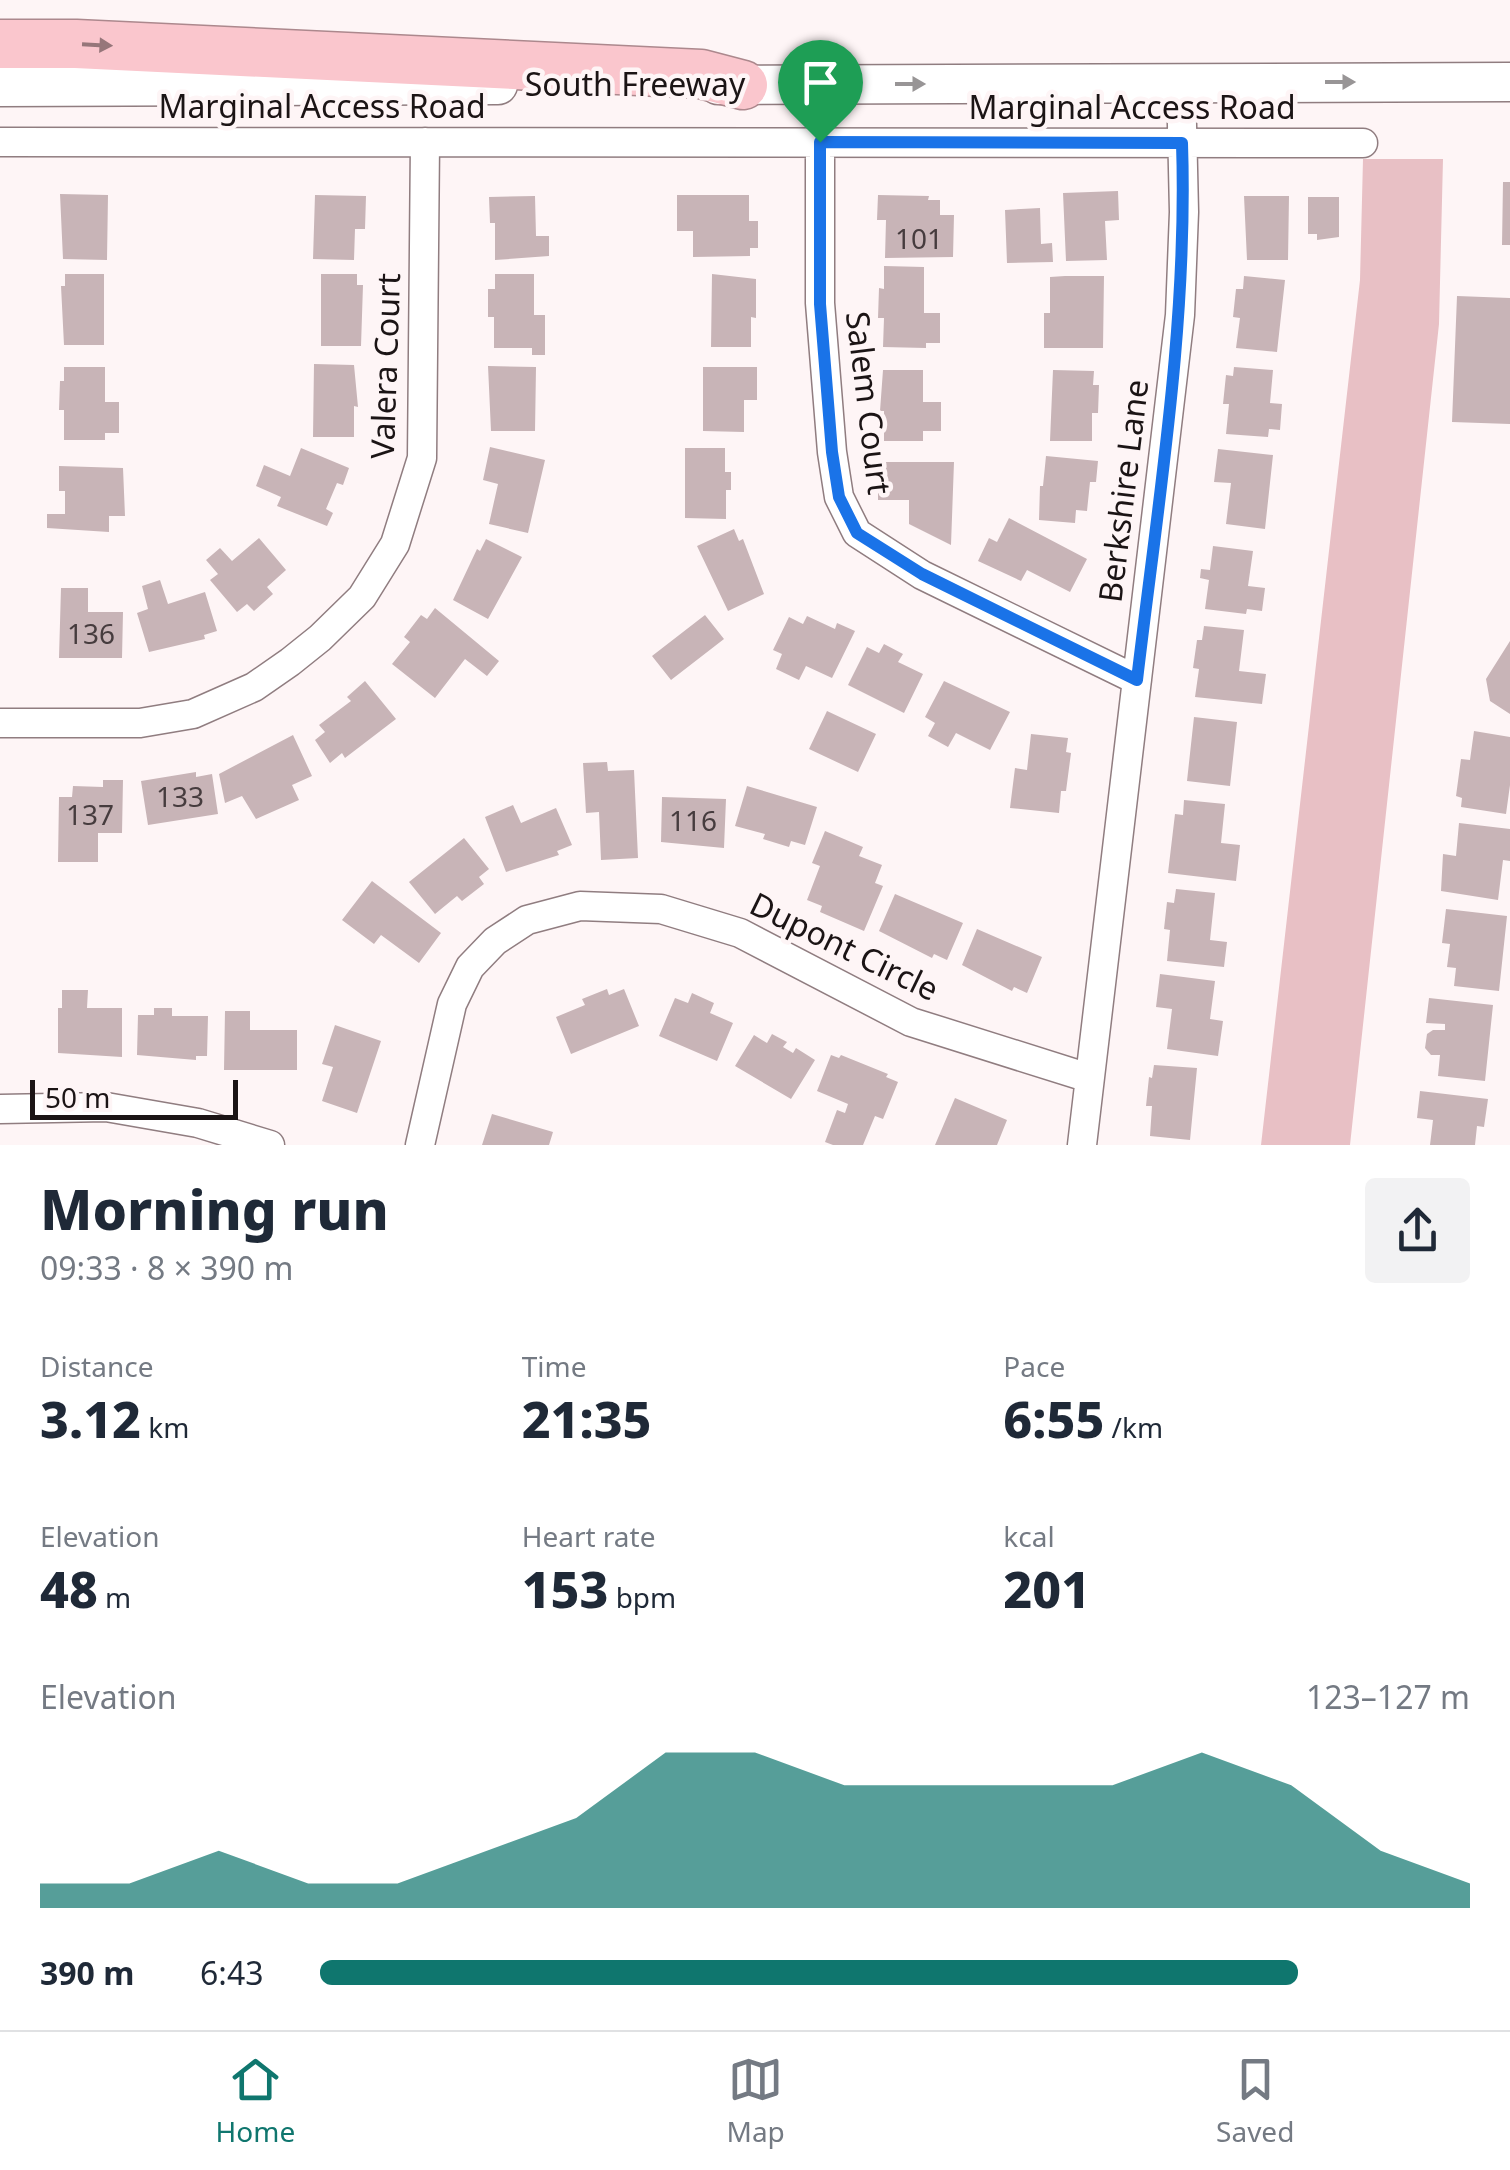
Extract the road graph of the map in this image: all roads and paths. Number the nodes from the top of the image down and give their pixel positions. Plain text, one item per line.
1 (0, 44) edge
2 (1181, 82) junction
3 (1510, 82) edge
4 (743, 84) junction
5 (0, 87) edge
6 (0, 142) edge
7 (425, 142) junction
8 (820, 142) junction
9 (1182, 143) junction
10 (1364, 143) dead end
11 (1137, 680) junction
12 (0, 722) edge
13 (1089, 1078) junction
14 (0, 1110) edge
15 (270, 1145) edge
16 (420, 1145) edge
17 (1082, 1145) edge

1 -> 4 highway
2 -> 3 main road, South Freeway
4 -> 2 main road, South Freeway
2 - 9 street, Berkshire Lane
4 - 5 main road, South Freeway
6 - 7 street, Marginal Access Road
7 - 8 street, Marginal Access Road
7 - 12 street, Valera Court
8 - 9 street, Marginal Access Road
8 - 11 street, Salem Court
9 - 10 street, Marginal Access Road
9 - 11 street, Berkshire Lane
11 - 13 street, Berkshire Lane
13 - 16 street, Dupont Circle
13 - 17 street, Berkshire Lane
14 - 15 street

